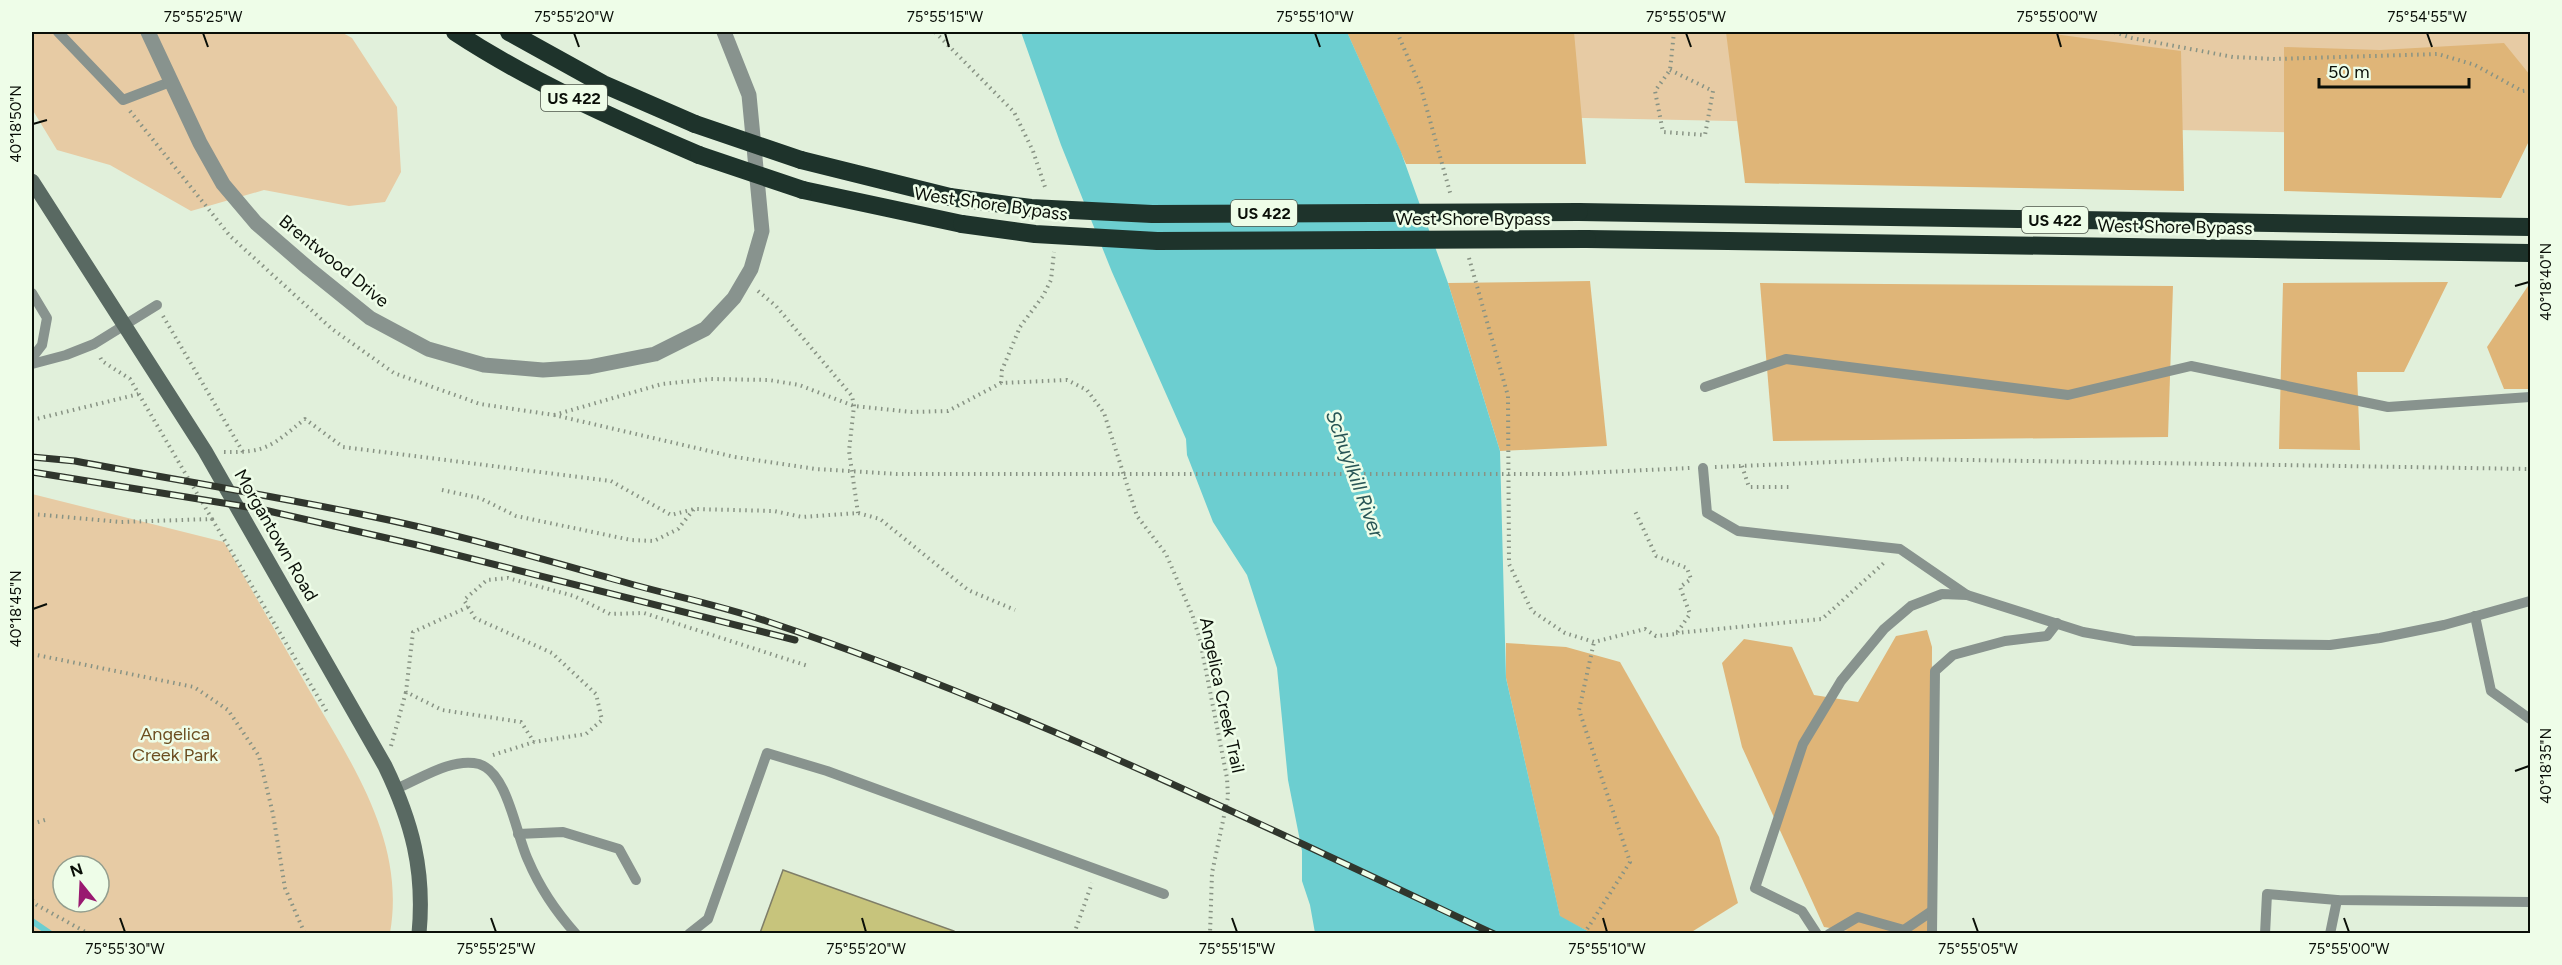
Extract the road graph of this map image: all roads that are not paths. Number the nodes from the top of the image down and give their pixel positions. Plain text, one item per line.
1 (58, 32) edge
2 (148, 32) edge
3 (455, 32) edge
4 (509, 32) edge
5 (724, 32) edge
6 (170, 81) junction
7 (32, 181) edge
8 (2530, 227) edge
9 (2530, 253) edge
10 (32, 293) edge
11 (157, 304) road end
12 (124, 324) junction
13 (32, 358) edge
14 (32, 364) edge
15 (1705, 387) dead end
16 (2530, 397) edge
17 (1702, 468) road end
18 (1967, 595) junction
19 (2530, 601) edge
20 (2475, 616) junction
21 (2057, 623) junction
22 (2530, 719) edge
23 (396, 789) junction
24 (518, 834) junction
25 (636, 880) dead end
26 (1164, 894) dead end
27 (2337, 900) junction
28 (2530, 902) edge
29 (1932, 911) junction
30 (419, 933) edge
31 (576, 933) edge
32 (689, 933) edge
33 (1816, 933) edge
34 (1829, 933) edge
35 (1932, 933) edge
36 (2265, 933) edge
37 (2330, 933) edge

1 - 6 lane
2 - 6 street, Brentwood Drive
3 - 9 highway, West Shore Bypass / US 422, bridge
4 - 8 highway, West Shore Bypass / US 422, bridge
5 - 6 street, Brentwood Drive
7 - 12 main road, Morgantown Road
10 - 13 lane
11 - 12 lane
12 - 14 lane
12 - 23 main road, Morgantown Road
15 - 16 lane
17 - 18 lane
18 - 21 lane
18 - 33 lane
19 - 20 lane
20 - 21 lane
20 - 22 lane
21 - 29 lane
23 - 24 lane
23 - 30 main road, Morgantown Road
24 - 25 lane
24 - 31 lane
26 - 32 lane
27 - 28 lane
27 - 36 lane
27 - 37 lane
29 - 34 lane
29 - 35 lane

